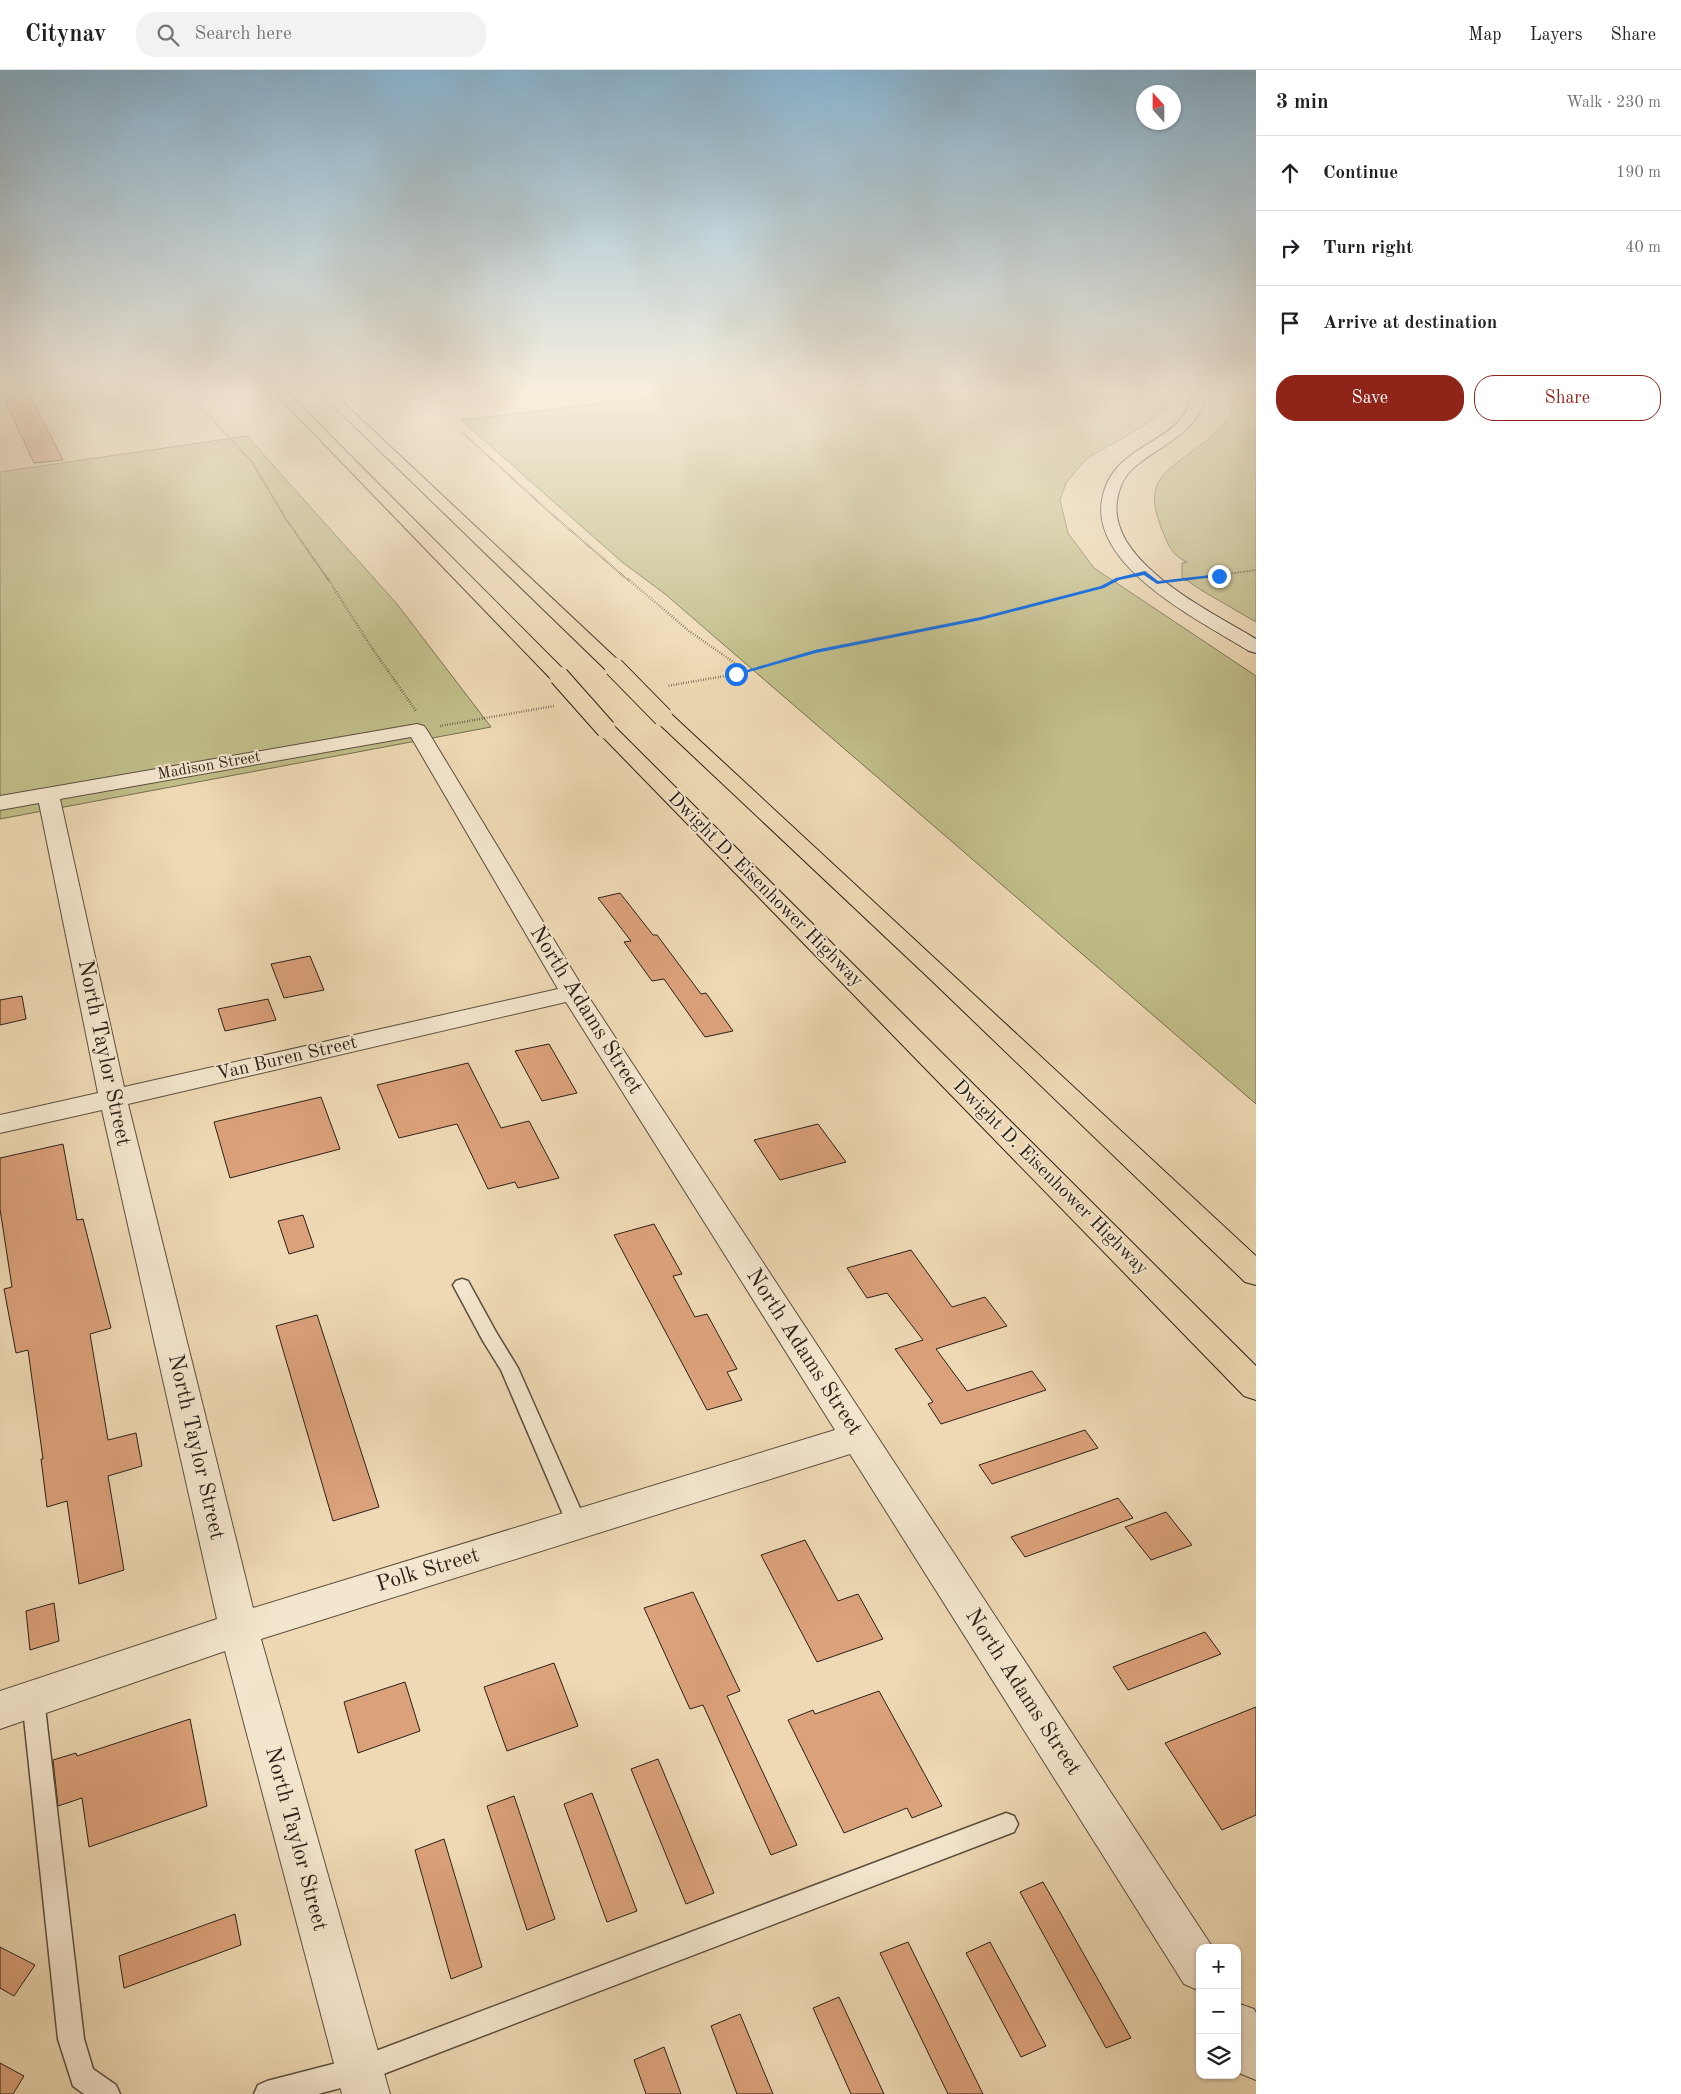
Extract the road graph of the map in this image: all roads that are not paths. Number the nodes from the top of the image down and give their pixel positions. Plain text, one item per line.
1 (371, 484) edge
2 (422, 484) edge
3 (1114, 484) edge
4 (1256, 647) edge
5 (417, 721) joint
6 (48, 795) junction
7 (0, 803) edge
8 (573, 993) junction
9 (113, 1098) junction
10 (0, 1124) edge
11 (1256, 1274) edge
12 (462, 1285) dead end
13 (1256, 1387) edge
14 (859, 1437) junction
15 (577, 1524) junction
16 (239, 1628) junction
17 (16, 1704) edge
18 (1006, 1824) dead end
19 (1196, 1962) edge
20 (1241, 2032) edge
21 (1256, 2056) edge
22 (363, 2082) edge
23 (107, 2094) edge
24 (267, 2094) edge

1 - 13 highway, Dwight D. Eisenhower Highway, bridge
2 - 11 highway, bridge
3 - 4 street
5 - 6 street, Madison Street
5 - 8 street, North Adams Street
6 - 7 street, Madison Street
6 - 9 street, North Taylor Street
8 - 9 street, Van Buren Street
8 - 14 street, North Adams Street
9 - 10 street, Van Buren Street
9 - 16 street, North Taylor Street
12 - 15 lane
14 - 15 street, Polk Street
14 - 19 street, North Adams Street
15 - 16 street, Polk Street
16 - 17 street, Polk Street
16 - 22 street, North Taylor Street
17 - 23 lane
18 - 22 lane
20 - 21 street
22 - 24 lane

